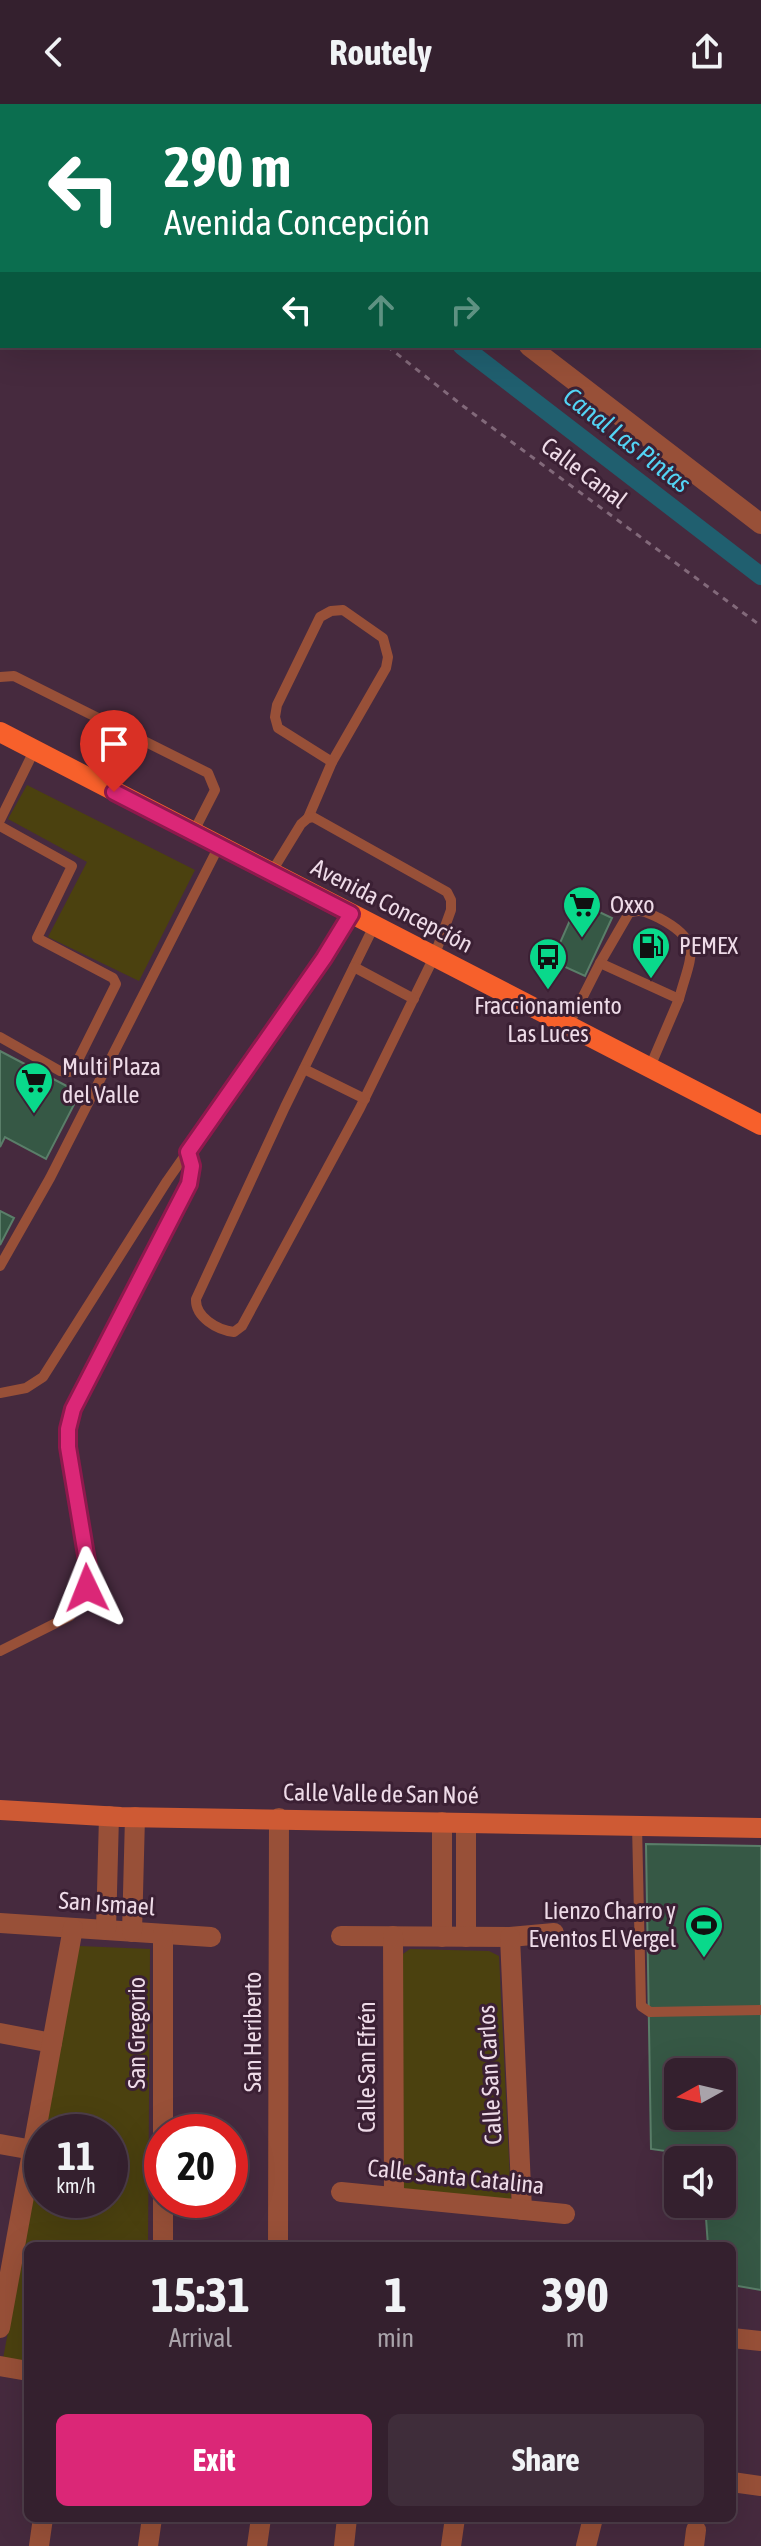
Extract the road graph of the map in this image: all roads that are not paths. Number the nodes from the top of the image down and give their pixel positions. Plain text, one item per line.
1 (532, 348) edge
2 (761, 524) edge
3 (0, 677) edge
4 (0, 732) edge
5 (34, 751) junction
6 (332, 762) junction
7 (308, 818) junction
8 (0, 823) edge
9 (193, 833) junction
10 (219, 846) junction
11 (271, 873) junction
12 (351, 914) junction
13 (374, 926) junction
14 (434, 957) junction
15 (600, 963) junction
16 (354, 967) junction
17 (414, 999) junction
18 (679, 999) junction
19 (568, 1026) junction
20 (0, 1037) edge
21 (650, 1067) junction
22 (304, 1069) junction
23 (365, 1099) junction
24 (761, 1125) edge
25 (188, 1152) junction
26 (0, 1266) edge
27 (0, 1393) edge
28 (0, 1651) edge
29 (0, 1810) edge
30 (109, 1816) junction
31 (135, 1817) junction
32 (279, 1818) junction
33 (442, 1822) junction
34 (466, 1823) junction
35 (637, 1825) junction
36 (761, 1828) edge
37 (0, 1923) edge
38 (73, 1928) junction
39 (106, 1930) junction
40 (132, 1932) junction
41 (554, 1933) dead end
42 (163, 1934) junction
43 (341, 1936) dead end
44 (393, 1936) junction
45 (211, 1937) dead end
46 (442, 1937) junction
47 (466, 1937) junction
48 (510, 1937) junction
49 (761, 2010) edge
50 (0, 2033) edge
51 (52, 2043) junction
52 (39, 2114) edge
53 (163, 2114) edge
54 (0, 2144) edge
55 (24, 2148) edge
56 (24, 2185) edge
57 (341, 2192) dead end
58 (394, 2197) junction
59 (522, 2210) junction
60 (565, 2214) dead end
61 (163, 2218) edge
62 (163, 2242) edge
63 (278, 2242) edge
64 (6, 2256) edge
65 (0, 2328) edge
66 (736, 2338) edge
67 (761, 2341) edge
68 (0, 2366) edge
69 (24, 2370) edge
70 (736, 2483) edge
71 (761, 2486) edge
72 (42, 2522) edge
73 (151, 2522) edge
74 (260, 2522) edge
75 (347, 2522) edge
76 (454, 2522) edge
77 (590, 2522) edge
78 (39, 2546) edge
79 (148, 2546) edge
80 (257, 2546) edge
81 (344, 2546) edge
82 (451, 2546) edge
83 (586, 2546) edge

1 - 2 street
3 - 9 lane
4 - 5 main road, Avenida Concepción
5 - 8 lane
5 - 9 main road, Avenida Concepción
6 - 6 lane
6 - 7 lane
7 - 11 lane
7 - 14 lane
8 - 20 lane
9 - 10 main road, Avenida Concepción
10 - 11 main road, Avenida Concepción
10 - 26 lane
11 - 12 main road, Avenida Concepción
12 - 13 main road, Avenida Concepción
12 - 25 lane
13 - 14 main road, Avenida Concepción
13 - 16 lane
14 - 17 lane
14 - 19 main road, Avenida Concepción
15 - 18 lane
15 - 18 lane
15 - 19 lane
16 - 17 lane
16 - 22 lane
17 - 23 lane
18 - 21 lane
19 - 21 main road, Avenida Concepción
21 - 24 main road, Avenida Concepción
22 - 23 lane
22 - 23 lane
25 - 27 lane
25 - 28 lane
29 - 30 street, Calle Valle de San Noé
30 - 31 street, Calle Valle de San Noé
30 - 39 street
31 - 32 street, Calle Valle de San Noé
31 - 40 street
32 - 33 street, Calle Valle de San Noé
32 - 63 street, San Heriberto
33 - 34 street, Calle Valle de San Noé
33 - 46 street
34 - 35 street, Calle Valle de San Noé
34 - 47 street
35 - 36 street, Calle Valle de San Noé
35 - 49 lane
37 - 38 street, San Ismael
38 - 39 street, San Ismael
38 - 51 street
39 - 40 street, San Ismael
40 - 42 street, San Ismael
41 - 48 street
42 - 45 street, San Ismael
42 - 53 street, San Gregorio
43 - 44 street
44 - 46 street
44 - 58 street, Calle San Efrén
46 - 47 street
47 - 48 street
48 - 59 street, Calle San Carlos
50 - 51 street
51 - 52 street
54 - 55 street
56 - 64 street
57 - 58 street, Calle Santa Catalina
58 - 59 street, Calle Santa Catalina
59 - 60 street, Calle Santa Catalina
61 - 62 street
64 - 65 street
66 - 67 street
68 - 69 street
70 - 71 street
72 - 78 street
73 - 79 street
74 - 80 street
75 - 81 street
76 - 82 street
77 - 83 street

